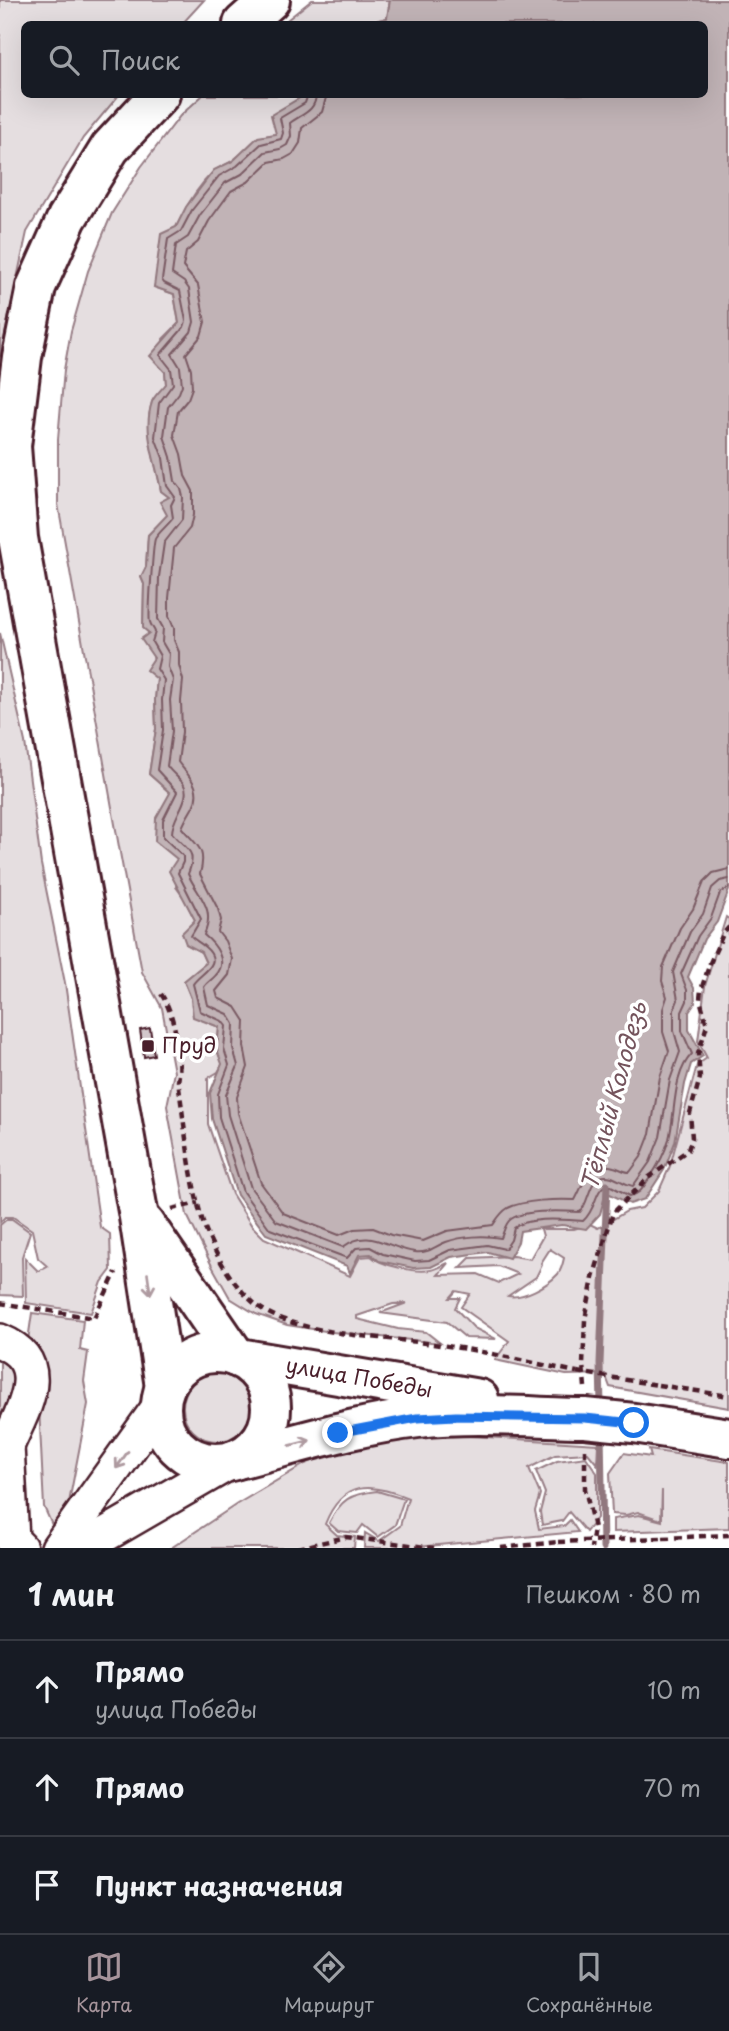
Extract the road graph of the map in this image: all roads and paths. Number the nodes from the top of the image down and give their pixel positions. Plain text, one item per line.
1 (270, 0) edge
2 (246, 21) edge
3 (156, 98) edge
4 (729, 927) edge
5 (161, 993) dead end
6 (139, 1217) junction
7 (0, 1303) edge
8 (94, 1318) dead end
9 (0, 1341) edge
10 (237, 1357) junction
11 (163, 1396) junction
12 (729, 1396) edge
13 (585, 1421) junction
14 (729, 1438) edge
15 (4, 1449) edge
16 (234, 1460) junction
17 (729, 1535) edge
18 (20, 1548) edge
19 (58, 1548) edge
20 (82, 1548) edge
21 (298, 1548) edge
22 (434, 1548) edge
23 (501, 1548) edge
24 (591, 1548) edge

1 - 2 main road
3 - 6 main road
4 - 13 path
5 - 12 path, bridge
6 - 10 main road
6 -> 11 main road
7 - 8 path
9 - 15 street
10 - 11 main road
10 - 13 main road, улица Победы
10 - 16 main road
11 - 16 main road
11 -> 19 street
13 - 14 main road, улица Победы, bridge
16 -> 13 main road
13 - 24 path
15 - 18 street
16 - 20 street
17 - 23 path, bridge
21 - 22 path

